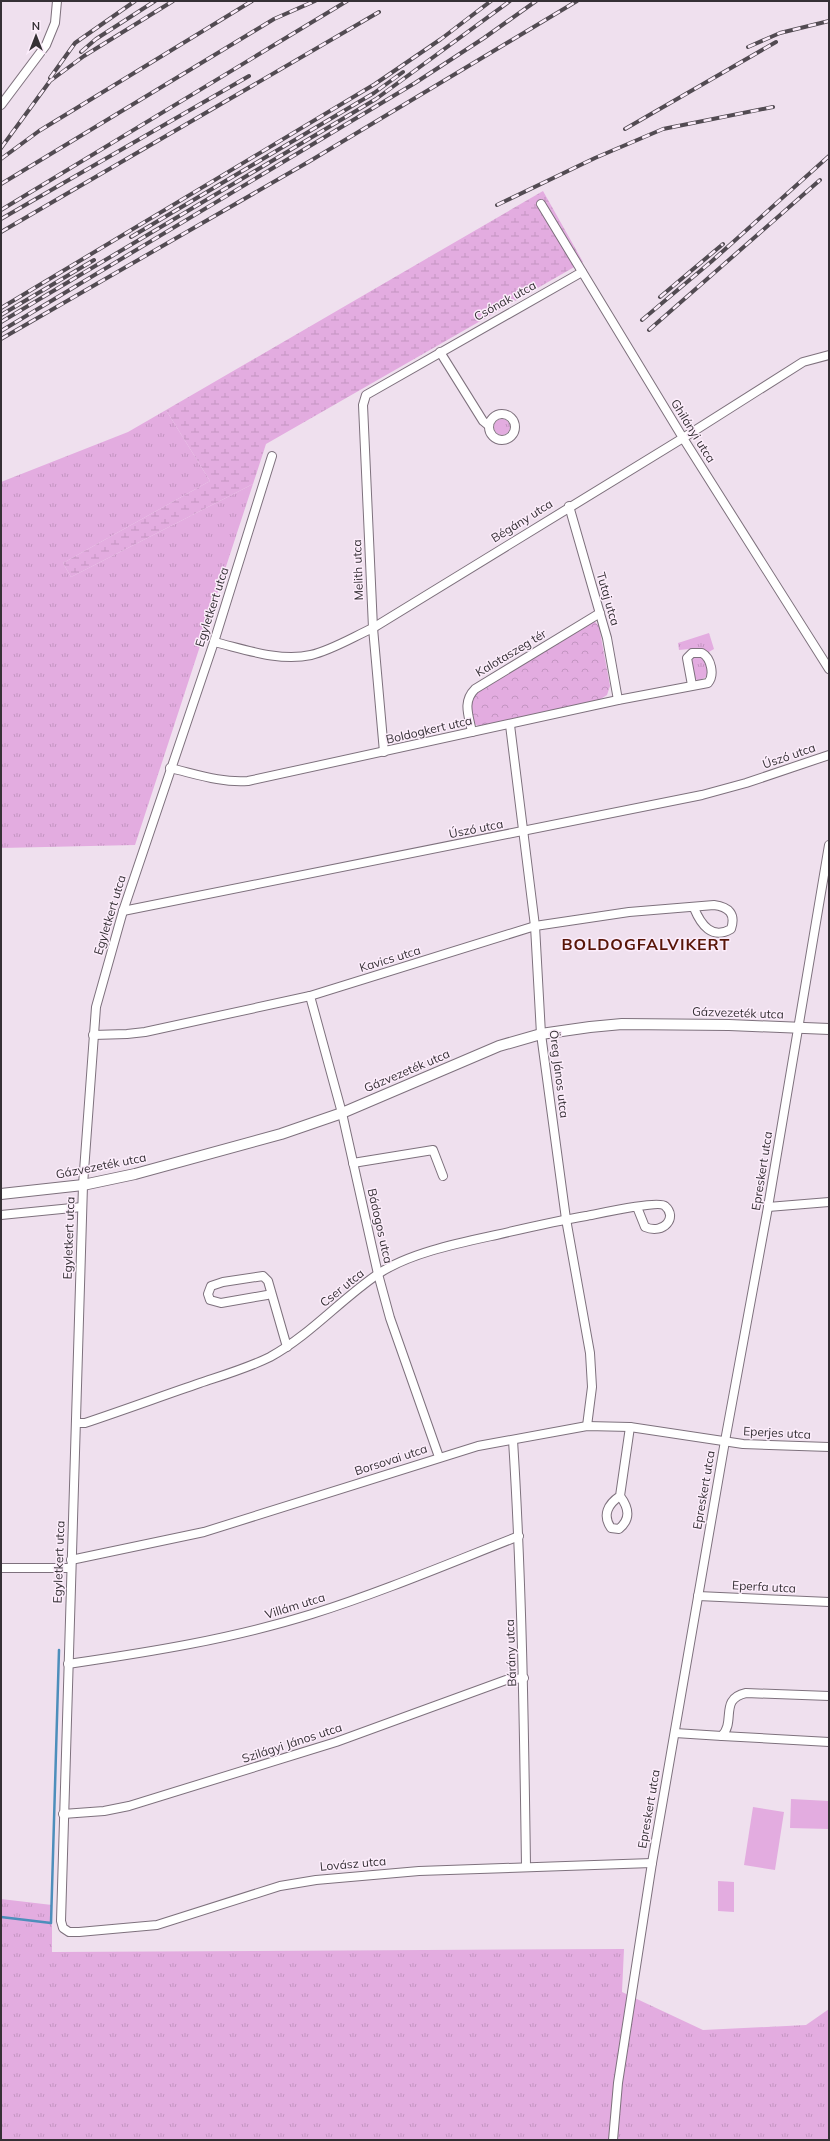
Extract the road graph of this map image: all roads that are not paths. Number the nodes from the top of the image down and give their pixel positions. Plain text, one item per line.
1 (56, 1) edge
2 (1, 105) edge
3 (541, 204) dead end
4 (582, 272) junction
5 (440, 352) junction
6 (829, 355) edge
7 (373, 390) joint
8 (489, 426) dead end
9 (683, 438) junction
10 (272, 456) dead end
11 (569, 506) junction
12 (600, 613) junction
13 (372, 628) junction
14 (214, 642) junction
15 (829, 669) edge
16 (692, 686) dead end
17 (618, 700) junction
18 (510, 725) junction
19 (472, 732) junction
20 (384, 752) junction
21 (829, 755) edge
22 (170, 768) junction
23 (524, 831) junction
24 (829, 845) edge
25 (694, 908) junction
26 (123, 911) junction
27 (535, 926) junction
28 (310, 996) junction
29 (798, 1029) junction
30 (829, 1029) edge
31 (93, 1034) junction
32 (541, 1034) junction
33 (342, 1113) junction
34 (354, 1163) junction
35 (442, 1176) dead end
36 (83, 1185) junction
37 (1, 1194) edge
38 (829, 1202) edge
39 (82, 1207) junction
40 (637, 1207) dead end
41 (768, 1207) junction
42 (1, 1215) edge
43 (566, 1219) junction
44 (378, 1274) junction
45 (267, 1295) dead end
46 (287, 1347) junction
47 (76, 1423) junction
48 (587, 1426) junction
49 (630, 1428) junction
50 (513, 1440) junction
51 (725, 1441) junction
52 (829, 1447) edge
53 (439, 1457) junction
54 (620, 1496) dead end
55 (519, 1536) junction
56 (70, 1564) junction
57 (1, 1568) edge
58 (698, 1596) junction
59 (829, 1602) edge
60 (68, 1664) junction
61 (524, 1678) junction
62 (829, 1696) edge
63 (674, 1733) junction
64 (722, 1736) junction
65 (829, 1742) edge
66 (63, 1814) junction
67 (652, 1863) junction
68 (526, 1866) junction
69 (63, 1928) joint
70 (613, 2140) edge

1 - 2 street
3 - 4 street, Ghilányi utca
4 - 5 street, Csónak utca
4 - 9 street, Ghilányi utca
5 - 7 street, Csónak utca
5 - 8 street
6 - 9 street, Bégány utca
7 - 13 street, Melith utca
9 - 11 street, Bégány utca
9 - 15 street, Ghilányi utca
10 - 14 street, Egyletkert utca
11 - 12 street, Tutaj utca
11 - 13 street, Bégány utca
12 - 17 street, Tutaj utca
12 - 19 street, Kalotaszeg tér
13 - 14 street, Bégány utca
13 - 20 street, Melith utca
14 - 22 street, Egyletkert utca
16 - 17 street, Boldogkert utca
17 - 18 street, Boldogkert utca
18 - 19 street, Boldogkert utca
18 - 23 street, Öreg János utca
19 - 20 street, Boldogkert utca
20 - 22 street, Boldogkert utca
21 - 23 street, Úszó utca
22 - 26 street, Egyletkert utca
23 - 26 street, Úszó utca
23 - 27 street, Öreg János utca
24 - 29 street, Epreskert utca
25 - 25 street, Kavics utca
25 - 27 street, Kavics utca
26 - 31 street, Egyletkert utca
27 - 28 street, Kavics utca
27 - 32 street, Öreg János utca
28 - 31 street, Kavics utca
28 - 33 street, Bádogos utca
29 - 30 street, Gázvezeték utca
29 - 32 street, Gázvezeték utca
29 - 41 street, Epreskert utca
31 - 36 street, Egyletkert utca
32 - 33 street, Gázvezeték utca
32 - 43 street, Öreg János utca
33 - 34 street, Bádogos utca
33 - 36 street, Gázvezeték utca
34 - 35 street
34 - 44 street, Bádogos utca
36 - 37 street, Gázvezeték utca
36 - 39 street, Egyletkert utca
38 - 41 street
39 - 42 street
39 - 47 street, Egyletkert utca
40 - 43 street, Cser utca
41 - 51 street, Epreskert utca
43 - 44 street, Cser utca
43 - 48 street, Öreg János utca
44 - 46 street, Cser utca
44 - 53 street, Bádogos utca
45 - 46 street
46 - 47 street, Cser utca
47 - 56 street, Egyletkert utca
48 - 49 street, Borsovai utca
48 - 50 street, Borsovai utca
49 - 51 street, Borsovai utca
49 - 54 street
50 - 53 street, Borsovai utca
50 - 55 street, Bárány utca
51 - 52 street, Eperjes utca
51 - 58 street, Epreskert utca
53 - 56 street, Borsovai utca
55 - 60 street, Villám utca
55 - 61 street, Bárány utca
56 - 57 street, Borsovai utca
56 - 60 street, Egyletkert utca
58 - 59 street, Eperfa utca
58 - 63 street, Epreskert utca
60 - 66 street, Egyletkert utca
61 - 66 street, Szilágyi János utca
61 - 68 street, Bárány utca
62 - 64 street
63 - 64 street
63 - 67 street, Epreskert utca
64 - 65 street
66 - 69 street, Egyletkert utca
67 - 68 street, Lovász utca
67 - 70 street, Epreskert utca
68 - 69 street, Lovász utca

